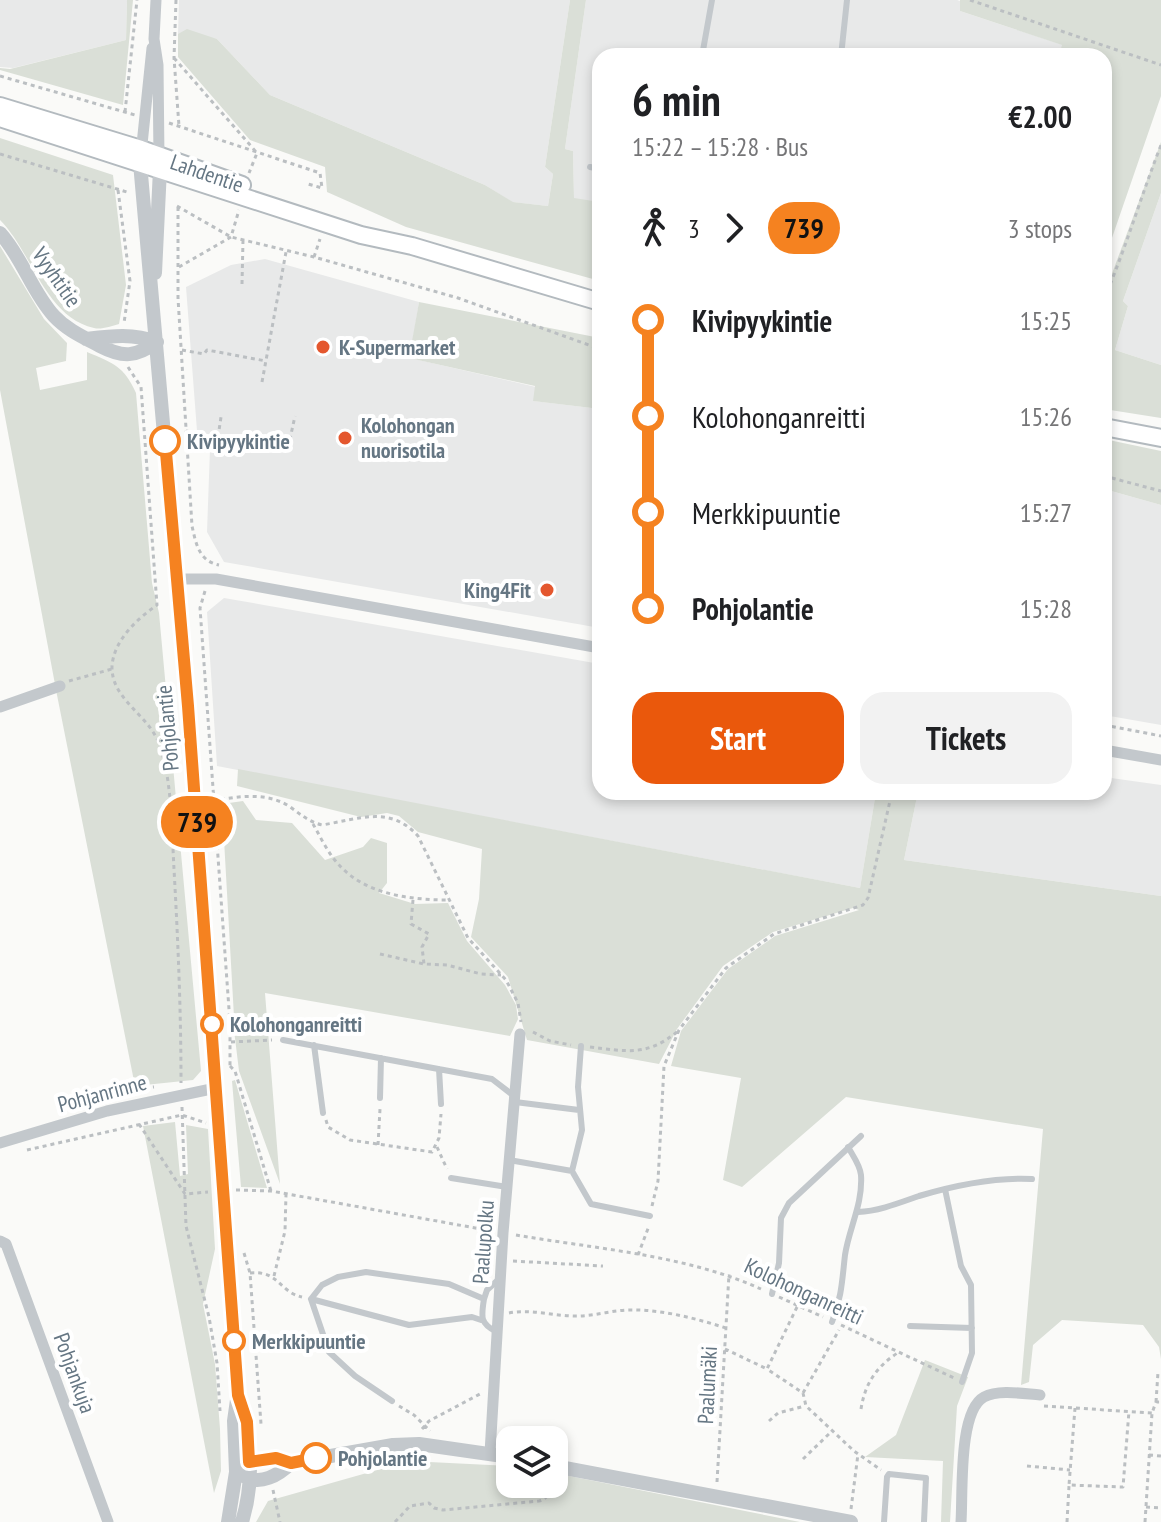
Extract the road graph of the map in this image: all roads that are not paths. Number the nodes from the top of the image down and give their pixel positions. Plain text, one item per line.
1 (156, 0) edge
2 (712, 0) edge
3 (847, 0) edge
4 (154, 39) junction
5 (703, 48) edge
6 (842, 48) edge
7 (0, 106) edge
8 (0, 118) edge
9 (140, 156) junction
10 (159, 162) junction
11 (0, 233) edge
12 (153, 298) junction
13 (592, 300) edge
14 (157, 342) junction
15 (1112, 429) edge
16 (1161, 438) edge
17 (176, 579) junction
18 (592, 647) edge
19 (60, 686) road end
20 (0, 707) edge
21 (1112, 751) edge
22 (1161, 760) edge
23 (520, 1029) road end
24 (283, 1040) road end
25 (314, 1045) junction
26 (581, 1046) road end
27 (381, 1058) junction
28 (439, 1069) junction
29 (222, 1085) junction
30 (380, 1098) road end
31 (514, 1099) junction
32 (441, 1104) road end
33 (579, 1110) junction
34 (323, 1113) road end
35 (861, 1136) dead end
36 (0, 1143) edge
37 (848, 1147) junction
38 (509, 1160) junction
39 (572, 1171) junction
40 (451, 1178) road end
41 (1032, 1179) dead end
42 (507, 1187) junction
43 (945, 1189) junction
44 (858, 1212) junction
45 (650, 1216) road end
46 (0, 1241) edge
47 (500, 1278) junction
48 (772, 1294) road end
49 (311, 1299) junction
50 (484, 1299) junction
51 (481, 1320) junction
52 (832, 1322) road end
53 (910, 1326) dead end
54 (972, 1328) junction
55 (497, 1332) junction
56 (962, 1382) road end
57 (238, 1395) junction
58 (1040, 1395) dead end
59 (392, 1401) road end
60 (490, 1453) junction
61 (496, 1454) edge
62 (249, 1462) junction
63 (291, 1463) junction
64 (568, 1469) edge
65 (236, 1472) junction
66 (251, 1480) junction
67 (851, 1517) edge
68 (108, 1522) edge
69 (228, 1522) edge
70 (242, 1522) edge
71 (884, 1522) edge
72 (924, 1522) edge
73 (961, 1522) edge

1 - 4 street
2 - 5 lane
3 - 6 lane
4 - 9 street
4 - 10 street
7 - 9 main road, Lahdentie
8 - 9 main road, Lahdentie
9 - 10 main road, Lahdentie
9 - 12 street, Pohjolantie
10 - 12 street, Pohjolantie
10 - 13 main road, Lahdentie
11 - 14 street, Vyyhtitie
12 - 14 street, Pohjolantie
14 - 17 street, Pohjolantie
15 - 16 main road
17 - 18 street
17 - 29 street, Pohjolantie
19 - 20 street
21 - 22 street
23 - 31 street, Paalupolku
24 - 25 lane
25 - 27 lane
25 - 34 lane
26 - 33 lane
27 - 28 lane
27 - 30 lane
28 - 31 lane
28 - 32 lane
29 - 36 street, Pohjanrinne
29 - 57 street, Pohjolantie, bridge
31 - 33 lane
31 - 38 street, Paalupolku
33 - 39 lane
35 - 37 lane
37 - 44 lane
37 - 48 lane
38 - 39 lane
38 - 42 street, Paalupolku
39 - 45 lane
40 - 42 lane
41 - 43 lane
42 - 47 street, Paalupolku
43 - 44 lane
43 - 54 lane
44 - 52 lane
46 - 68 street, Pohjankuja
47 - 50 lane
47 - 55 street, Paalupolku
49 - 50 lane
49 - 51 lane
49 - 59 lane
50 - 51 lane
51 - 55 lane
53 - 54 lane
54 - 56 lane
55 - 60 street, Paalupolku
57 - 62 street, Pohjolantie
57 - 65 street, Pohjolantie
58 - 73 street
60 - 61 street
60 - 63 street
62 - 63 street
62 - 65 street
62 - 66 street, Pohjolantie
63 - 66 street
64 - 67 street
65 - 66 street
65 - 69 street, Pohjolantie
66 - 70 street, Pohjolantie
71 - 72 lane

